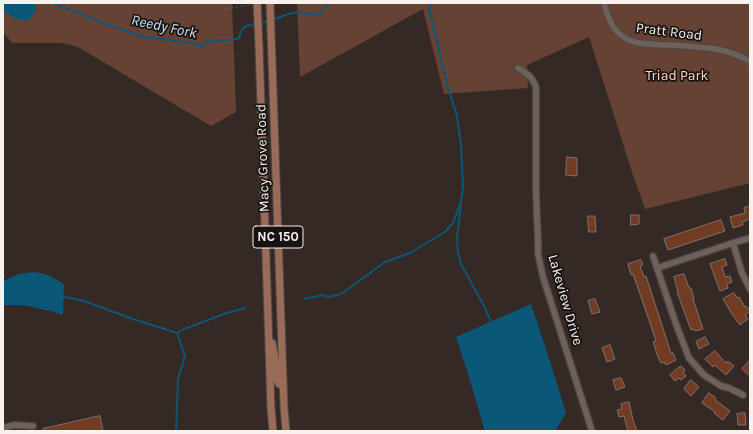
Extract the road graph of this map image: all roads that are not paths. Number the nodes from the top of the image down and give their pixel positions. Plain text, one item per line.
1 (270, 3) edge
2 (604, 3) edge
3 (254, 4) edge
4 (750, 61) edge
5 (518, 68) dead end
6 (750, 238) edge
7 (732, 243) junction
8 (653, 256) dead end
9 (657, 268) junction
10 (750, 289) edge
11 (268, 323) junction
12 (283, 385) junction
13 (743, 395) dead end
14 (33, 426) dead end
15 (3, 428) edge
16 (273, 431) edge
17 (286, 431) edge
18 (592, 431) edge

1 - 12 main road, Macy Grove Road / NC 150
2 - 4 street, Pratt Road
3 - 11 main road, Macy Grove Road / NC 150, bridge
5 - 18 street, Lakeview Drive
6 - 7 street
7 - 9 street
7 - 10 street
8 - 9 street
9 - 13 street
11 - 12 main road
11 - 16 main road, Macy Grove Road / NC 150
12 - 17 main road, Macy Grove Road / NC 150
14 - 15 street

